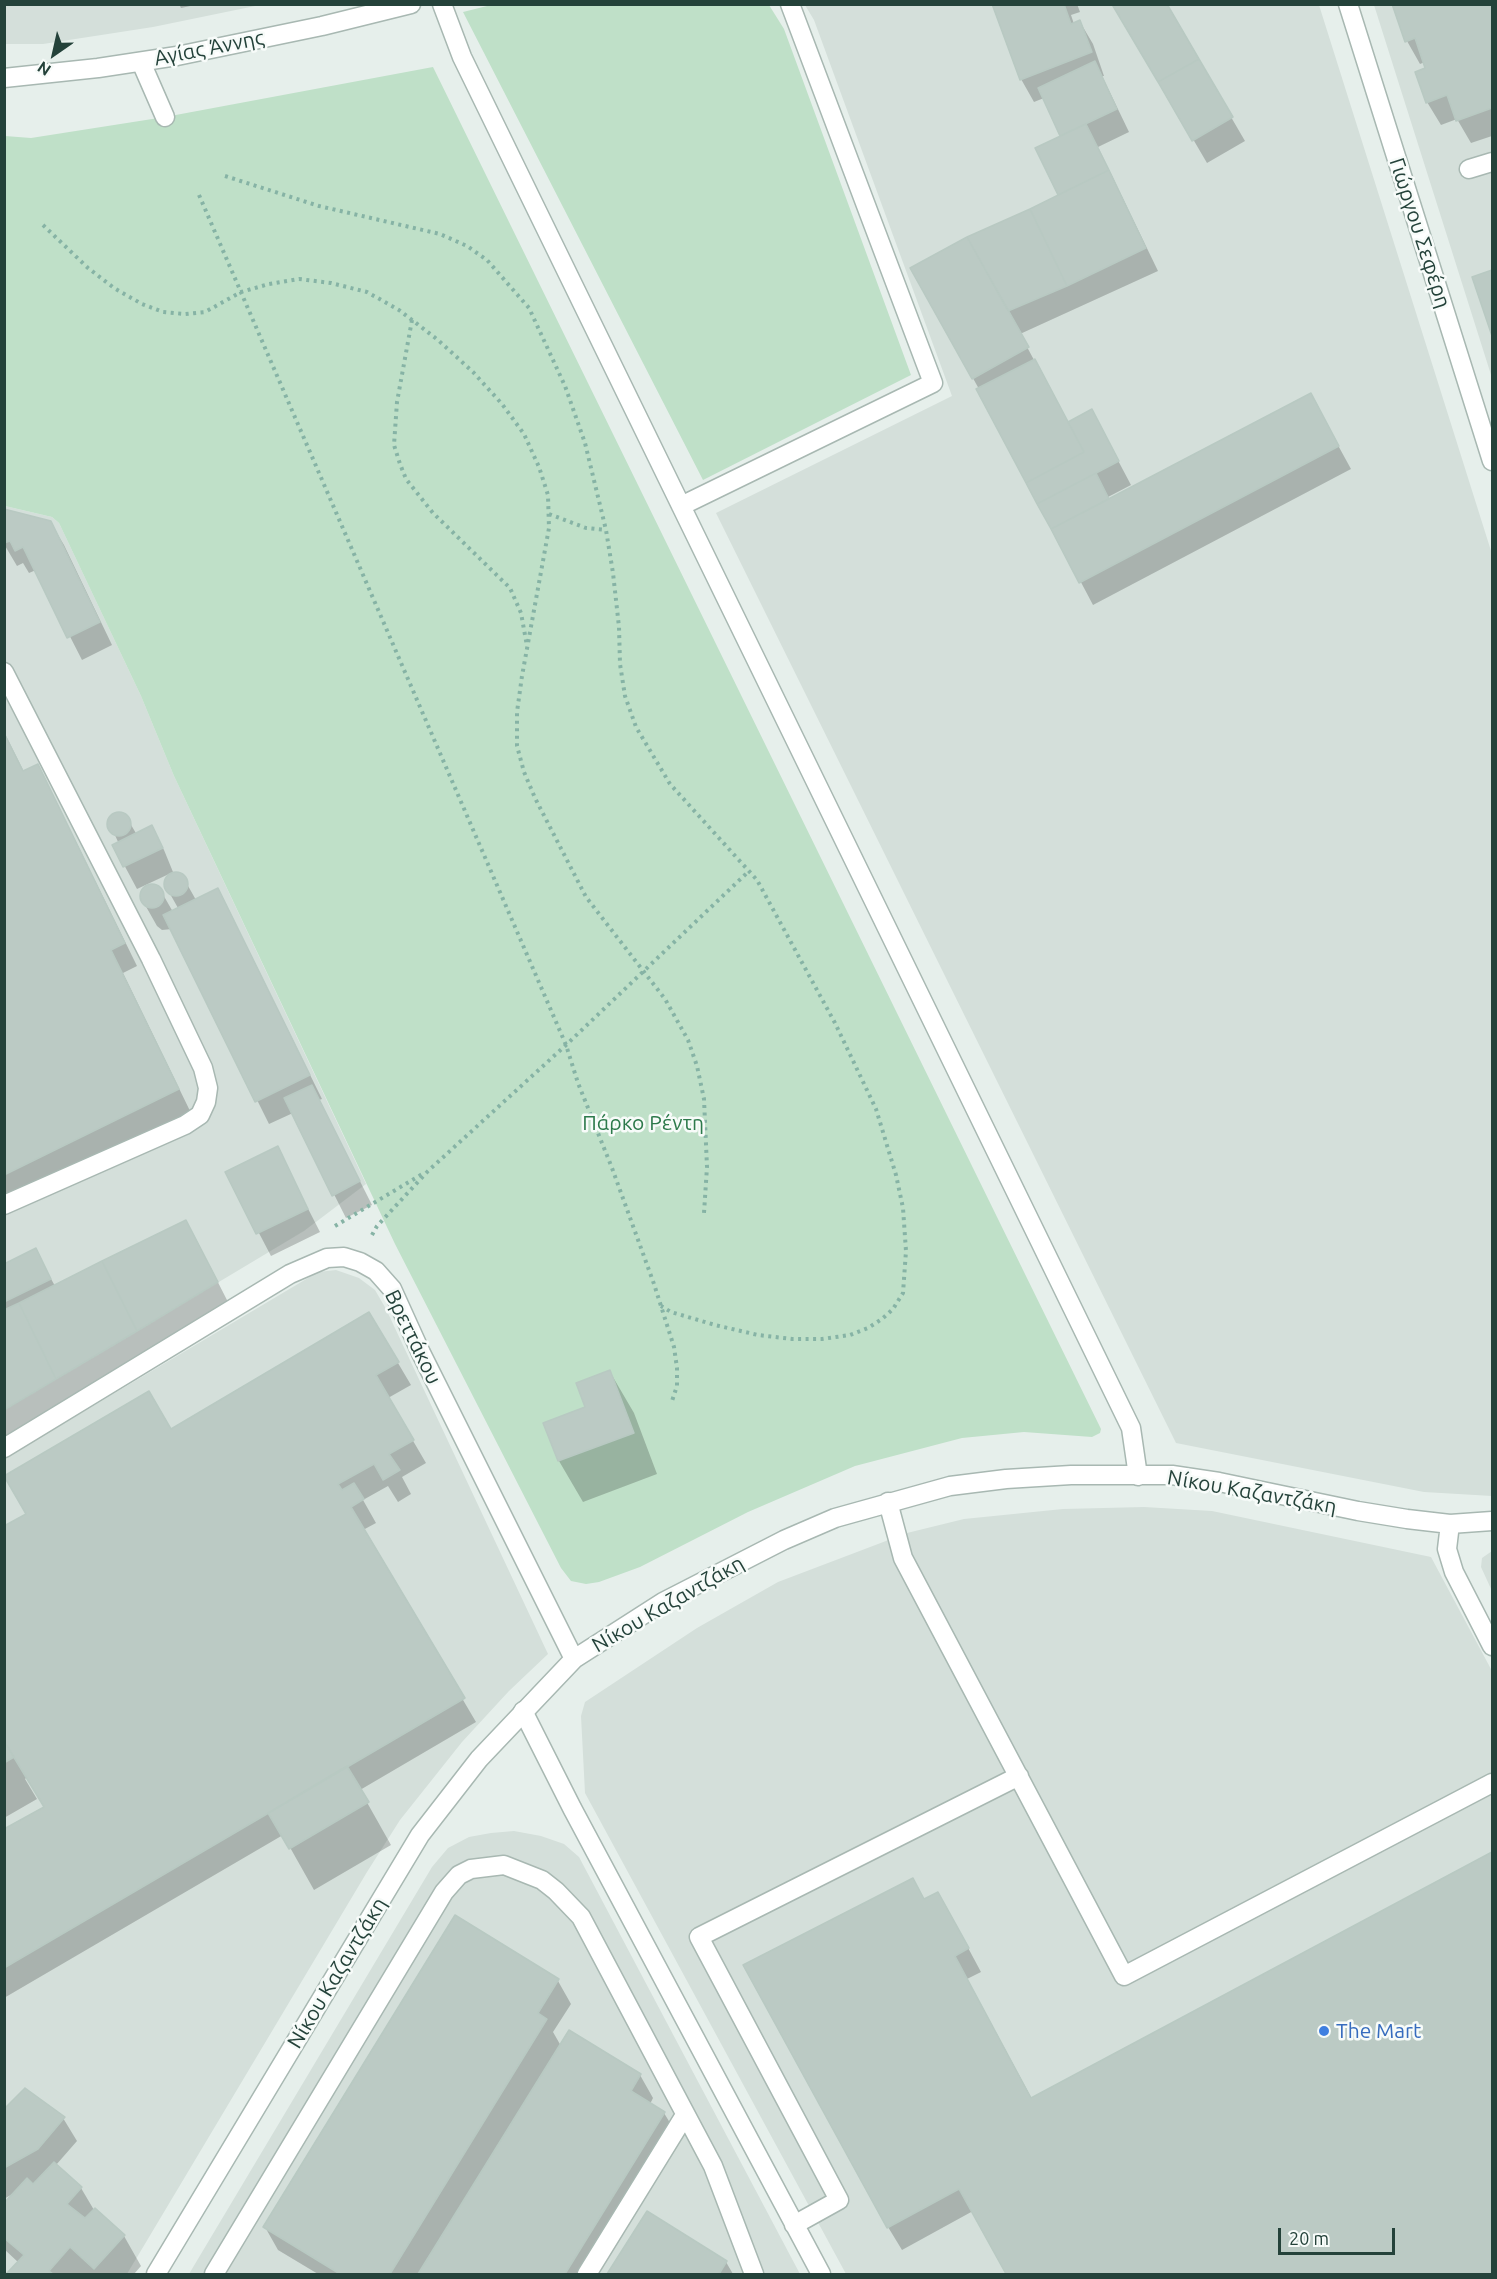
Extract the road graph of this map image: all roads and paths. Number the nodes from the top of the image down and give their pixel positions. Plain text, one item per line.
1 (411, 4) edge
2 (442, 4) edge
3 (790, 4) edge
4 (1348, 4) edge
5 (141, 62) junction
6 (4, 78) edge
7 (165, 117) dead end
8 (1492, 162) edge
9 (1469, 169) dead end
10 (225, 176) dead end
11 (199, 195) dead end
12 (43, 225) dead end
13 (241, 292) junction
14 (412, 320) junction
15 (1492, 461) edge
16 (681, 506) junction
17 (549, 514) junction
18 (606, 530) junction
19 (527, 650) junction
20 (4, 672) edge
21 (749, 871) junction
22 (644, 971) junction
23 (566, 1045) junction
24 (4, 1205) edge
25 (704, 1213) dead end
26 (360, 1262) junction
27 (661, 1306) junction
28 (671, 1404) dead end
29 (4, 1448) edge
30 (1138, 1476) junction
31 (888, 1502) junction
32 (1492, 1521) edge
33 (1450, 1524) junction
34 (1492, 1646) edge
35 (574, 1659) junction
36 (523, 1711) junction
37 (1019, 1776) junction
38 (1492, 1783) edge
39 (685, 2115) junction
40 (794, 2225) junction
41 (156, 2274) edge
42 (214, 2274) edge
43 (587, 2274) edge
44 (754, 2274) edge
45 (821, 2274) edge

1 - 5 street, Αγίας Άννης
2 - 16 street
3 - 16 street
4 - 15 street, Γιώργου Σεφέρη
5 - 6 street, Αγίας Άννης
5 - 7 street
8 - 9 street
10 - 18 path
11 - 13 path
12 - 13 path
13 - 14 path
13 - 23 path
14 - 17 path
14 - 19 path
16 - 30 street
17 - 18 path
17 - 19 path
18 - 21 path
19 - 22 path
20 - 24 street
21 - 22 path
21 - 27 path
22 - 23 path
22 - 25 path
23 - 26 path
23 - 27 path
26 - 29 street, Βρεττάκου
26 - 35 street, Βρεττάκου
27 - 28 path
30 - 31 street, Νίκου Καζαντζάκη
30 - 33 street, Νίκου Καζαντζάκη
31 - 35 street, Νίκου Καζαντζάκη
31 - 37 street
32 - 33 street, Νίκου Καζαντζάκη
33 - 34 street
35 - 36 street, Νίκου Καζαντζάκη
36 - 40 street
36 - 41 street, Νίκου Καζαντζάκη
37 - 38 street
37 - 40 street
39 - 42 street
39 - 43 street
39 - 44 street
40 - 45 street

